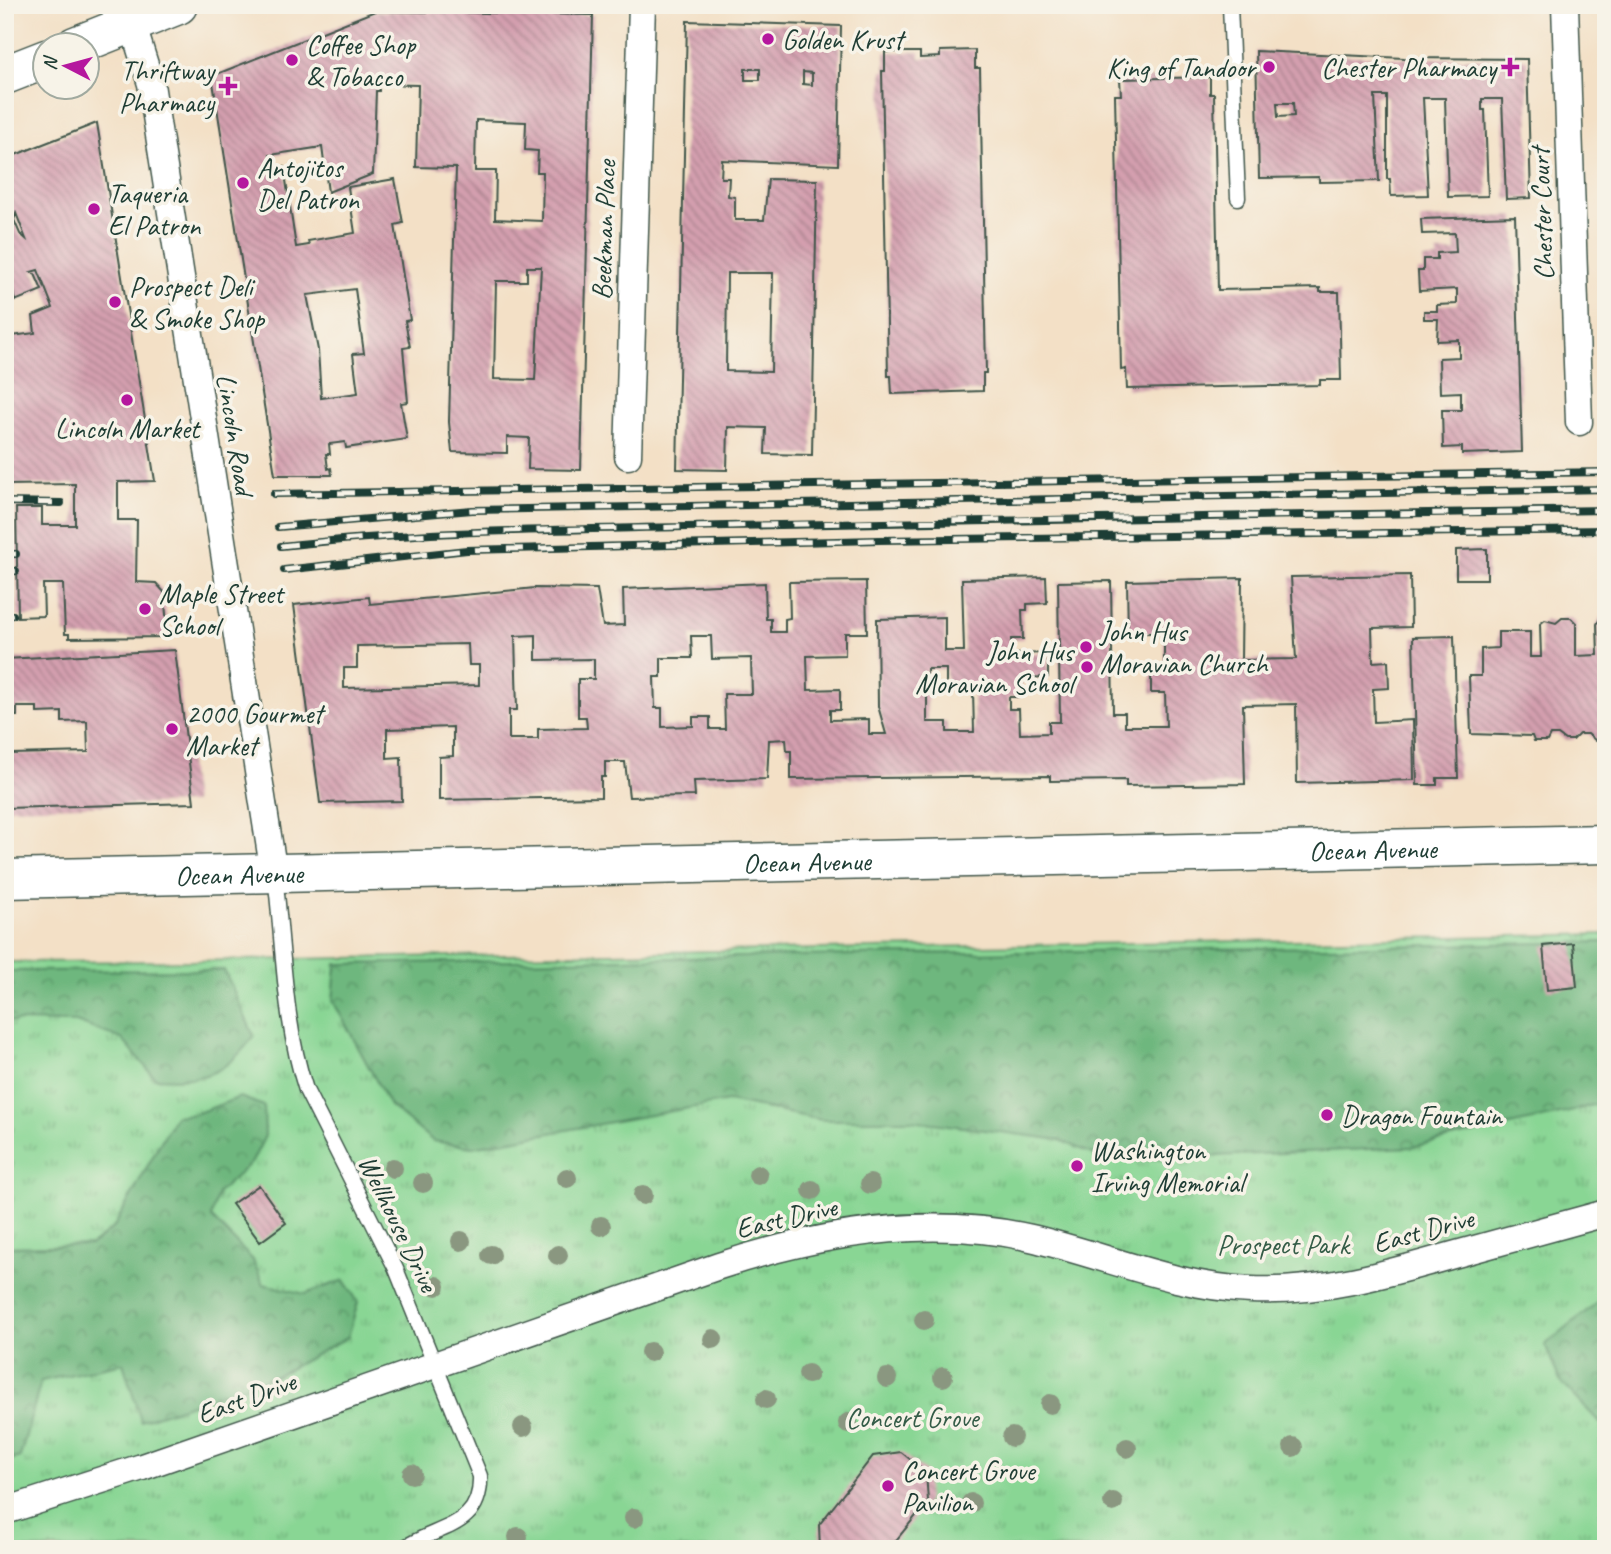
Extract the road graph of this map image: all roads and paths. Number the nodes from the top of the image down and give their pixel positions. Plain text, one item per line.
1 (178, 5) edge
2 (642, 5) edge
3 (1230, 5) edge
4 (1565, 5) edge
5 (129, 15) edge
6 (99, 32) edge
7 (32, 64) edge
8 (5, 75) edge
9 (1238, 198) dead end
10 (1579, 422) dead end
11 (628, 456) dead end
12 (1606, 844) edge
13 (274, 874) junction
14 (5, 879) edge
15 (1606, 1213) edge
16 (436, 1363) junction
17 (5, 1511) edge
18 (402, 1549) edge

1 - 5 main road
2 - 11 street, Beekman Place
3 - 9 lane
4 - 10 street, Chester Court
5 - 6 main road
5 - 13 street, Lincoln Road
7 - 8 main road
12 - 13 main road, Ocean Avenue
13 - 14 main road, Ocean Avenue
13 - 16 lane, Wellhouse Drive
15 - 16 street, East Drive
16 - 17 street, East Drive
16 - 18 lane, Wellhouse Drive

